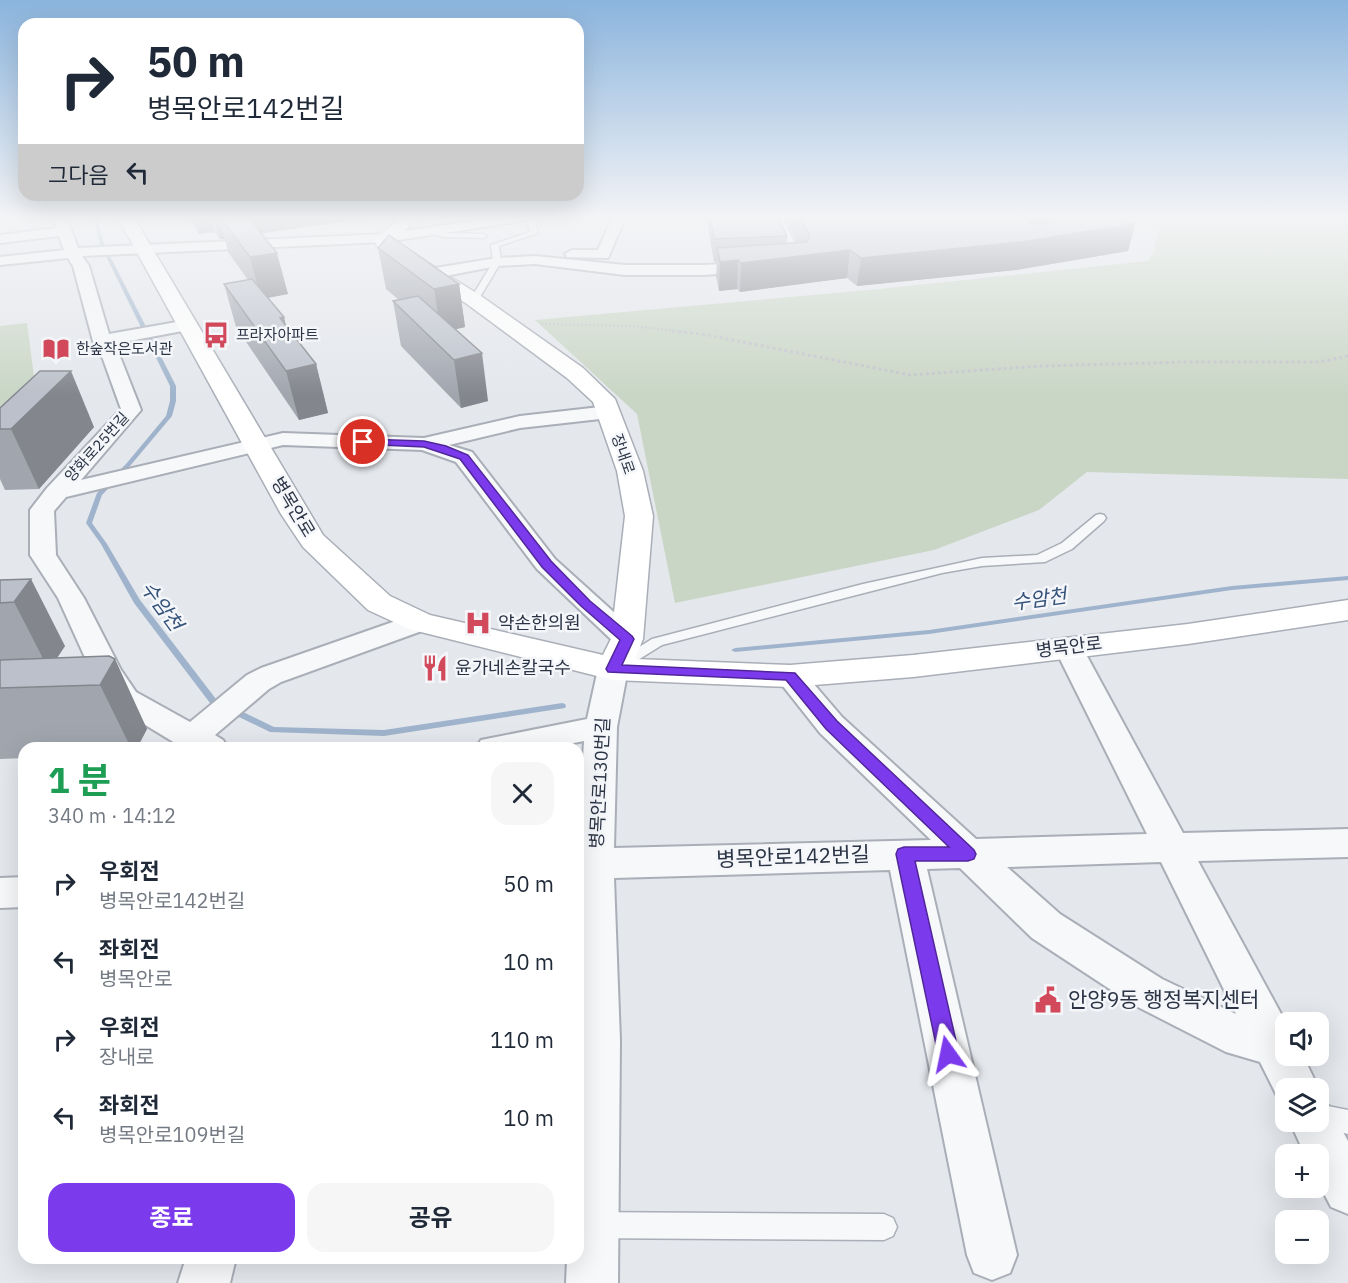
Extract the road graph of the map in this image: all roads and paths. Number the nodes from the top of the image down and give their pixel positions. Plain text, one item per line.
1 (85, 276) edge
2 (149, 276) edge
3 (439, 276) edge
4 (488, 276) edge
5 (474, 300) junction
6 (507, 323) junction
7 (177, 328) junction
8 (111, 339) junction
9 (1348, 356) edge
10 (609, 412) junction
11 (424, 444) junction
12 (258, 445) junction
13 (68, 490) junction
14 (1100, 518) dead end
15 (1348, 610) edge
16 (420, 622) junction
17 (627, 639) junction
18 (1068, 647) junction
19 (613, 669) junction
20 (790, 676) junction
21 (600, 726) junction
22 (203, 738) edge
23 (521, 742) edge
24 (1348, 843) edge
25 (1172, 848) junction
26 (904, 854) junction
27 (968, 854) junction
28 (586, 863) edge
29 (18, 892) edge
30 (0, 893) edge
31 (588, 1040) edge
32 (1274, 1045) junction
33 (1291, 1078) edge
34 (1329, 1118) edge
35 (1348, 1122) edge
36 (1318, 1132) edge
37 (1348, 1190) edge
38 (586, 1225) edge
39 (884, 1227) dead end
40 (992, 1255) dead end
41 (209, 1264) edge
42 (204, 1283) edge
43 (592, 1283) edge

1 - 8 street, 양화로25번길
2 - 7 street, 병목안로
3 - 5 street, 장내로
4 - 5 lane
5 - 6 street, 장내로
6 - 9 path
6 - 10 street, 장내로
7 - 8 street
7 - 12 street, 병목안로
8 - 13 street, 양화로25번길
10 - 11 street
10 - 17 street, 장내로
11 - 12 street
11 - 17 street
12 - 13 street
12 - 16 street, 병목안로
13 - 22 street
14 - 19 lane
15 - 18 street, 병목안로
16 - 19 street, 병목안로
16 - 22 street
17 - 19 street, 장내로
18 - 20 street, 병목안로
18 - 25 street
19 - 20 street, 병목안로
19 - 21 street, 병목안로130번길
20 - 27 street
21 - 23 street
21 - 28 street, 병목안로130번길
24 - 25 street, 병목안로142번길
25 - 27 street, 병목안로142번길
25 - 32 street
26 - 27 street, 병목안로142번길
26 - 28 street, 병목안로142번길
26 - 40 street
27 - 32 street
28 - 31 street, 병목안로130번길
29 - 30 street
31 - 38 street, 병목안로130번길
32 - 33 street
34 - 35 lane
36 - 37 street
38 - 39 lane
38 - 43 street, 병목안로130번길
41 - 42 street

